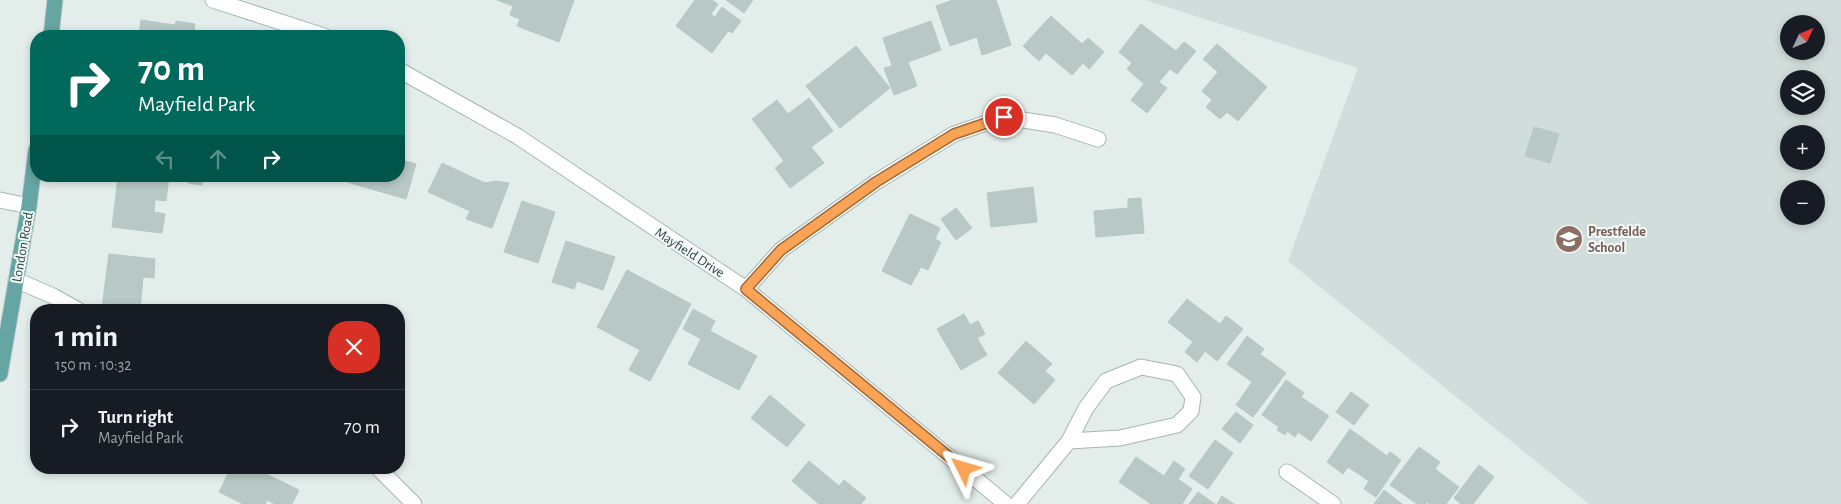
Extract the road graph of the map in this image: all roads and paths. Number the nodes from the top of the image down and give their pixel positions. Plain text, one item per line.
1 (55, 0) edge
2 (213, 0) edge
3 (51, 30) edge
4 (306, 30) edge
5 (405, 73) edge
6 (1098, 139) dead end
7 (32, 182) edge
8 (0, 200) edge
9 (29, 206) junction
10 (16, 280) junction
11 (746, 289) junction
12 (67, 304) edge
13 (0, 374) edge
14 (1068, 441) junction
15 (1286, 472) dead end
16 (384, 474) edge
17 (414, 504) edge
18 (1006, 504) edge
19 (1017, 504) edge
20 (1333, 504) edge

1 - 3 main road
2 - 4 street
5 - 11 street, Mayfield Drive
6 - 11 street
7 - 9 main road, London Road
8 - 9 street
9 - 10 main road, London Road
10 - 12 street
10 - 13 main road, London Road
11 - 18 street, Mayfield Drive
14 - 14 street
14 - 19 street
15 - 20 street
16 - 17 street

